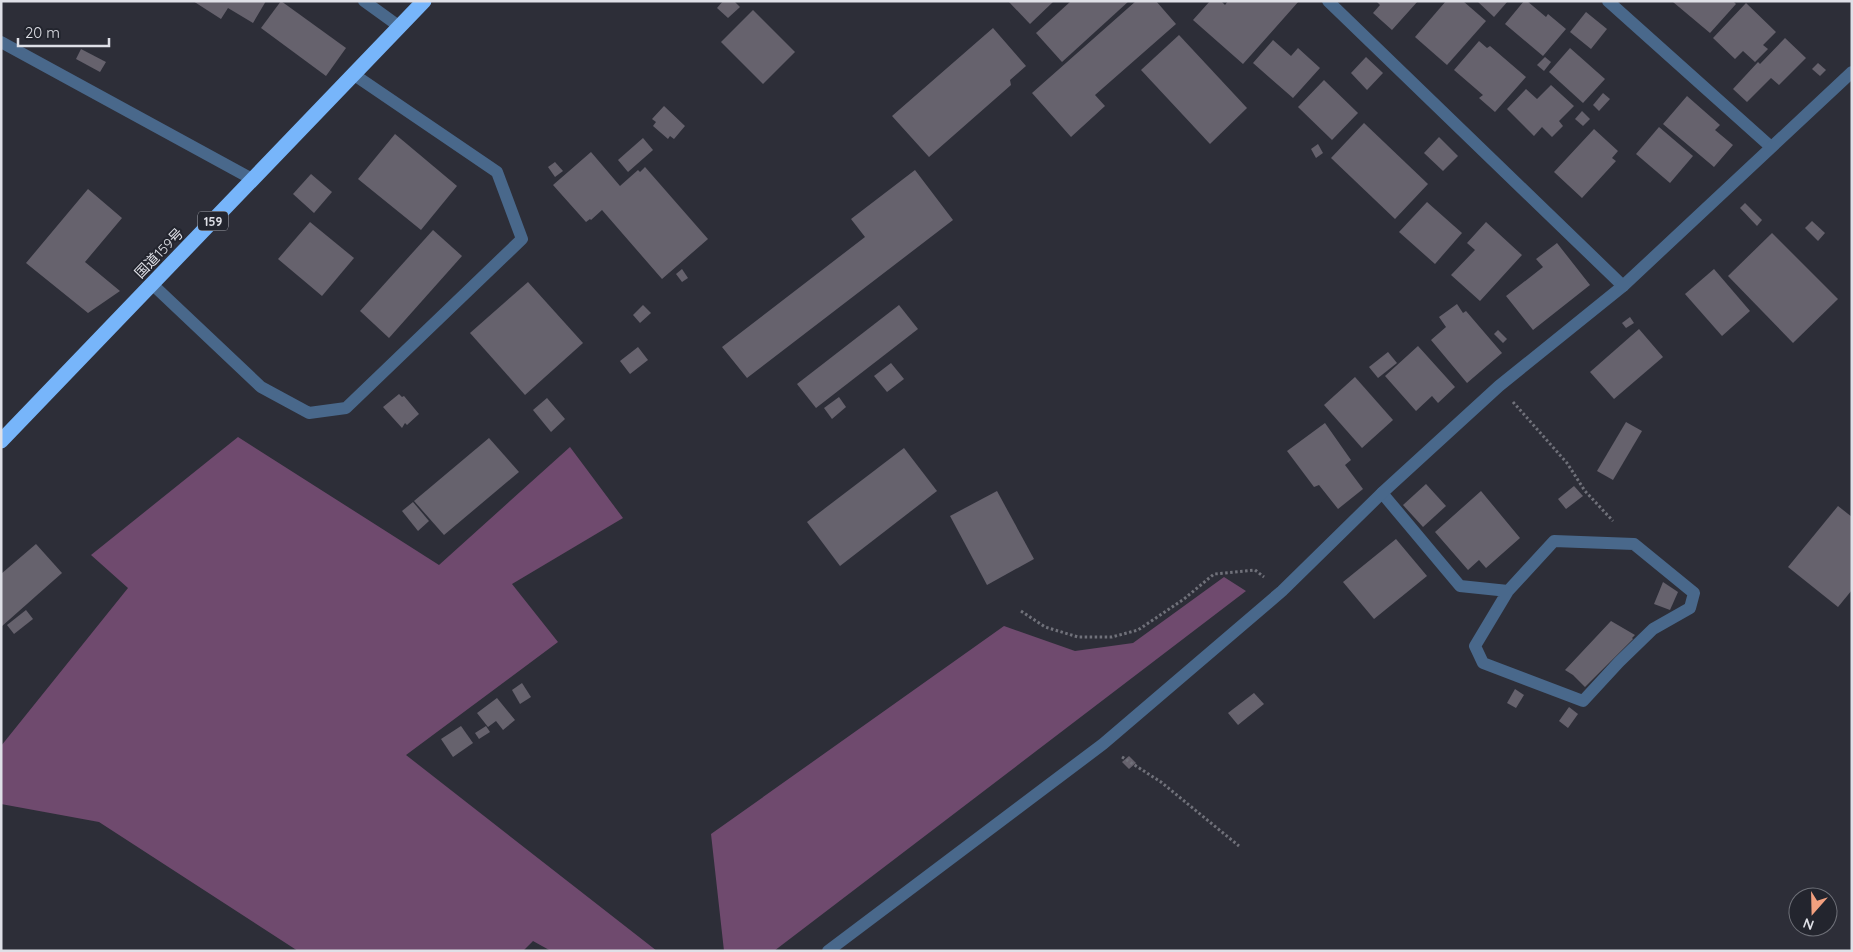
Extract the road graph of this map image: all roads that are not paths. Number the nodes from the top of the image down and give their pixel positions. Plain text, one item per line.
1 (364, 1) edge
2 (424, 1) edge
3 (1328, 1) edge
4 (1608, 1) edge
5 (400, 27) junction
6 (1, 42) edge
7 (1852, 72) edge
8 (353, 74) junction
9 (1772, 147) junction
10 (252, 180) junction
11 (152, 284) junction
12 (1623, 286) junction
13 (1, 441) edge
14 (1382, 493) junction
15 (1508, 591) junction
16 (828, 951) edge

1 - 5 street
2 - 5 highway, 国道159号 / 159
3 - 12 street
4 - 9 street
5 - 8 highway, 国道159号 / 159
6 - 10 street
7 - 9 street
8 - 10 highway, 国道159号 / 159
8 - 11 street
9 - 12 street
10 - 11 highway, 国道159号 / 159
11 - 13 highway, 国道159号 / 159
12 - 14 street
14 - 15 street
14 - 16 street
15 - 15 street

